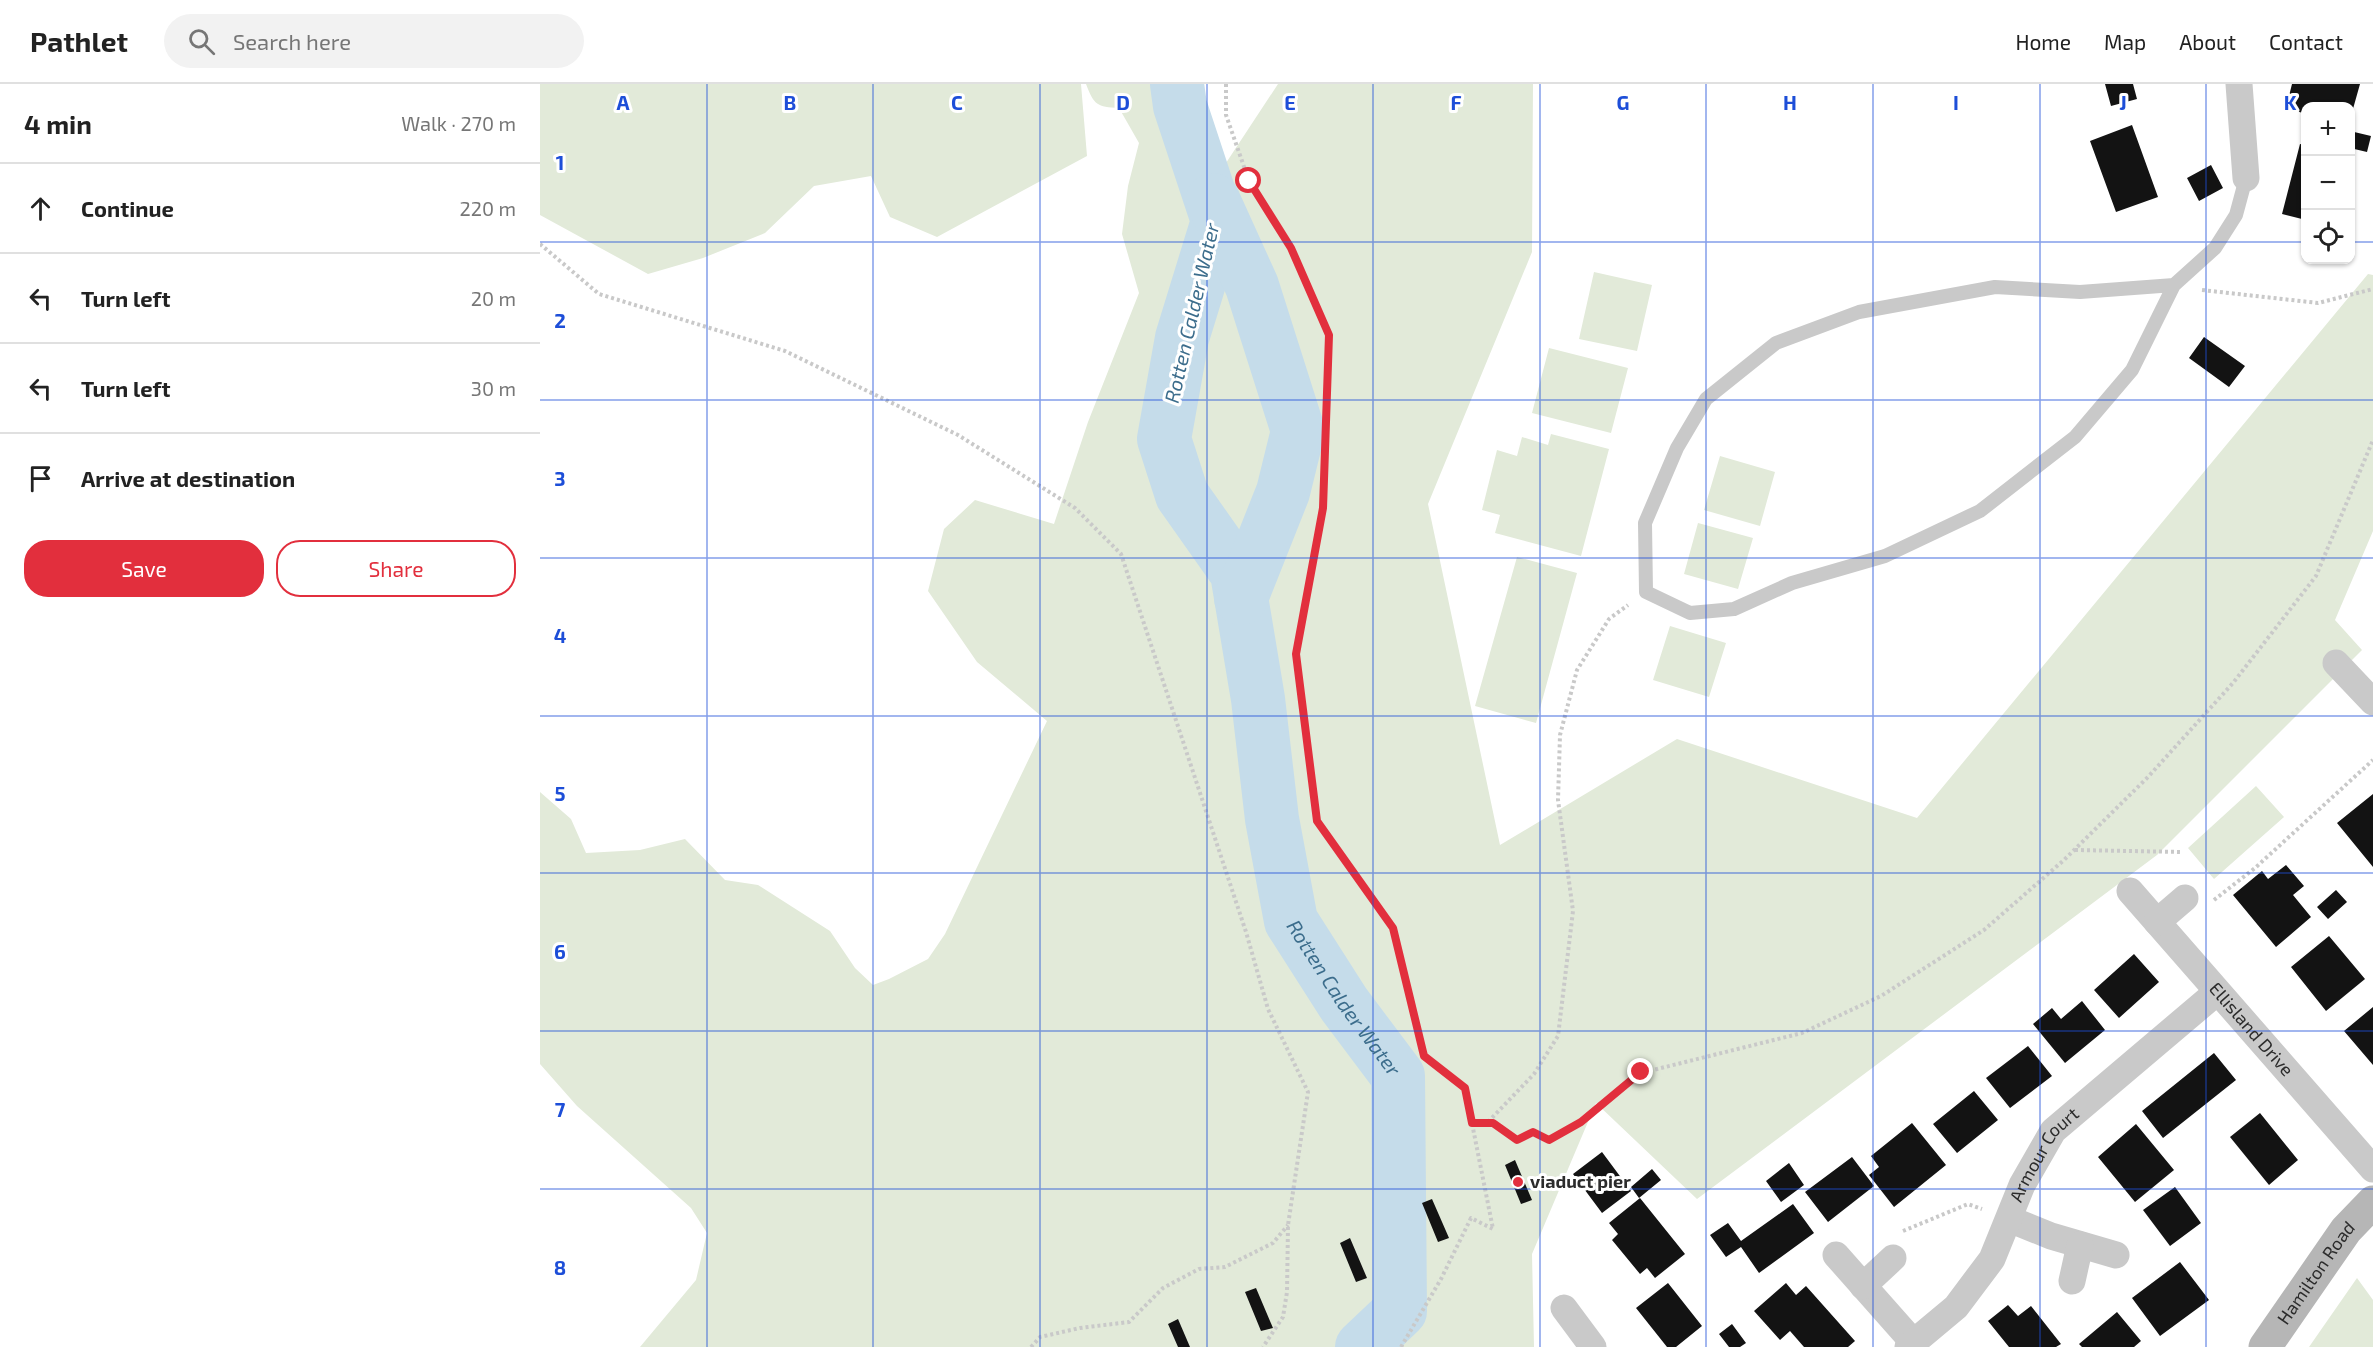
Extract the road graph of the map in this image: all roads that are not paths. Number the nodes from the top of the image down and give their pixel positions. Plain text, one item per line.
1 (2239, 84) edge
2 (2246, 178) joint
3 (2174, 285) junction
4 (2336, 663) dead end
5 (2369, 689) edge
6 (2130, 891) dead end
7 (2185, 898) dead end
8 (2157, 922) junction
9 (2217, 992) junction
10 (2373, 1169) edge
11 (2373, 1202) edge
12 (2008, 1219) junction
13 (2080, 1245) junction
14 (1836, 1255) dead end
15 (2116, 1255) dead end
16 (1893, 1258) road end
17 (2072, 1281) dead end
18 (1863, 1286) junction
19 (1564, 1308) dead end
20 (1587, 1345) edge
21 (1911, 1345) edge
22 (2265, 1347) edge

1 - 2 street
2 - 3 lane
3 - 3 lane
4 - 5 street
6 - 8 street, Ellisland Drive
7 - 8 street
8 - 9 street, Ellisland Drive
9 - 10 street, Ellisland Drive
9 - 12 street, Armour Court
11 - 22 main road, Hamilton Road
12 - 13 street
12 - 21 street, Armour Court
13 - 15 street
13 - 17 street
14 - 18 street
16 - 18 street
18 - 21 street
19 - 20 street

